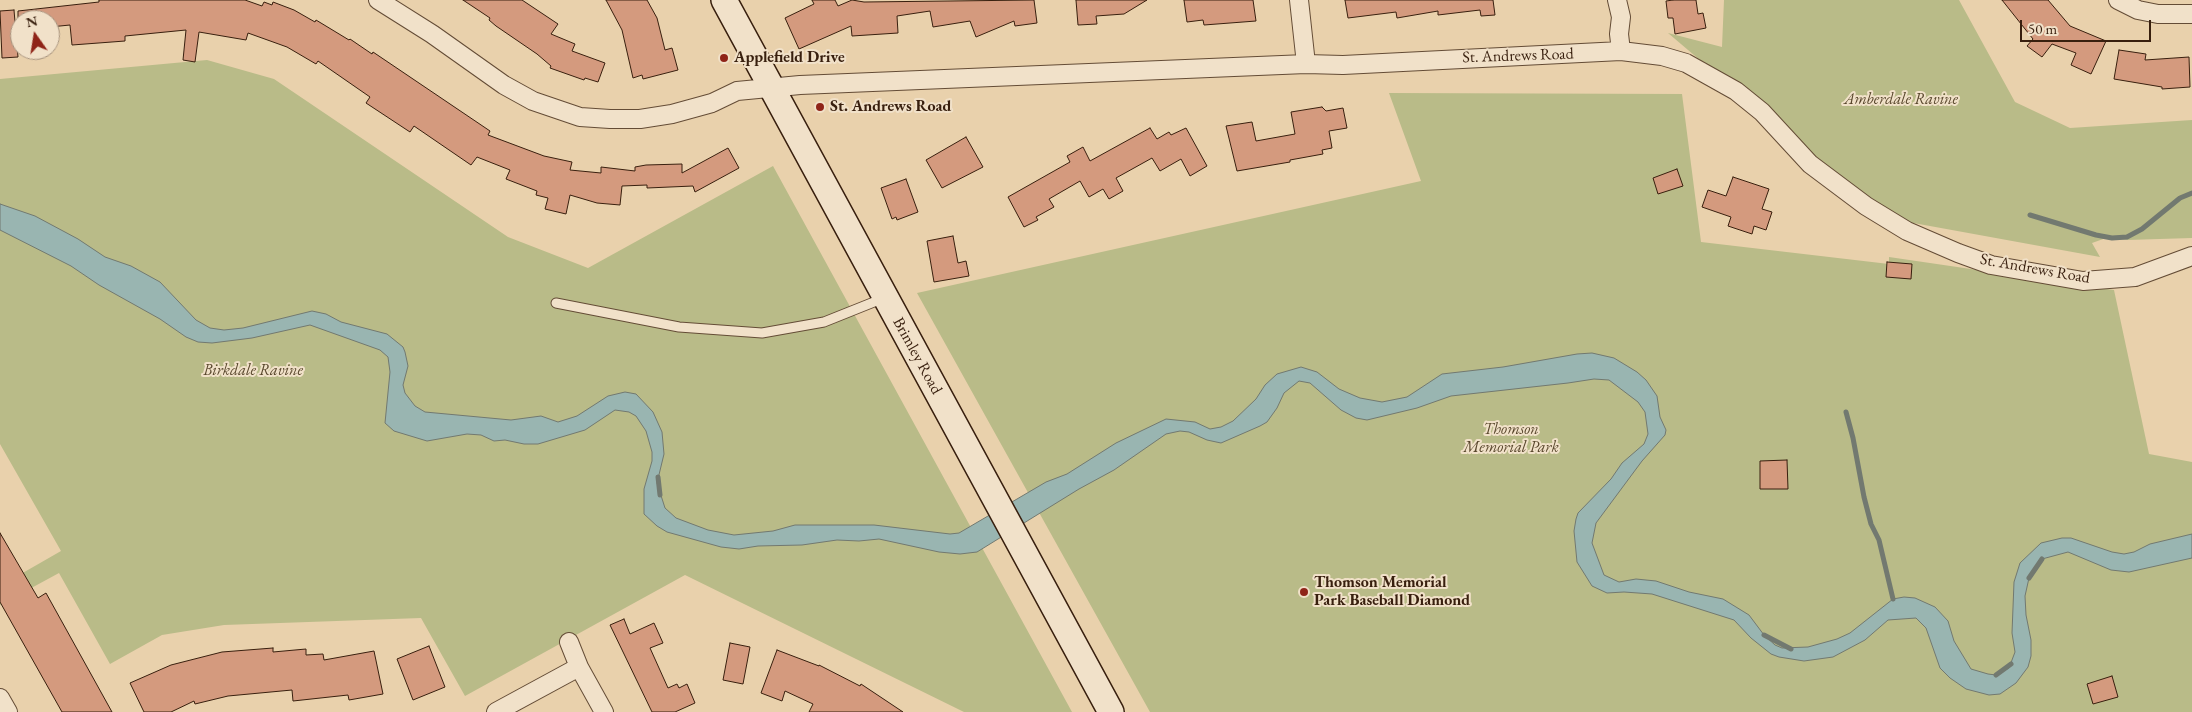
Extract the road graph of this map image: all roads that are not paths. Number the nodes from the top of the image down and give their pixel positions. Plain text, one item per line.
1 (378, 0) edge
2 (724, 0) edge
3 (1299, 0) edge
4 (1617, 0) edge
5 (2118, 0) edge
6 (2192, 14) edge
7 (1621, 51) junction
8 (1306, 64) junction
9 (771, 88) junction
10 (2192, 256) edge
11 (884, 297) junction
12 (556, 303) dead end
13 (569, 642) dead end
14 (579, 667) junction
15 (0, 698) edge
16 (8, 712) edge
17 (496, 712) edge
18 (604, 712) edge
19 (1111, 712) edge

1 - 9 street
2 - 9 main road, Brimley Road
3 - 8 street
4 - 7 street
5 - 6 street
7 - 8 street, St. Andrews Road
7 - 10 street, St. Andrews Road
8 - 9 street, St. Andrews Road
9 - 11 main road, Brimley Road
11 - 12 lane
11 - 19 main road, Brimley Road
13 - 14 street
14 - 17 street
14 - 18 street
15 - 16 street

